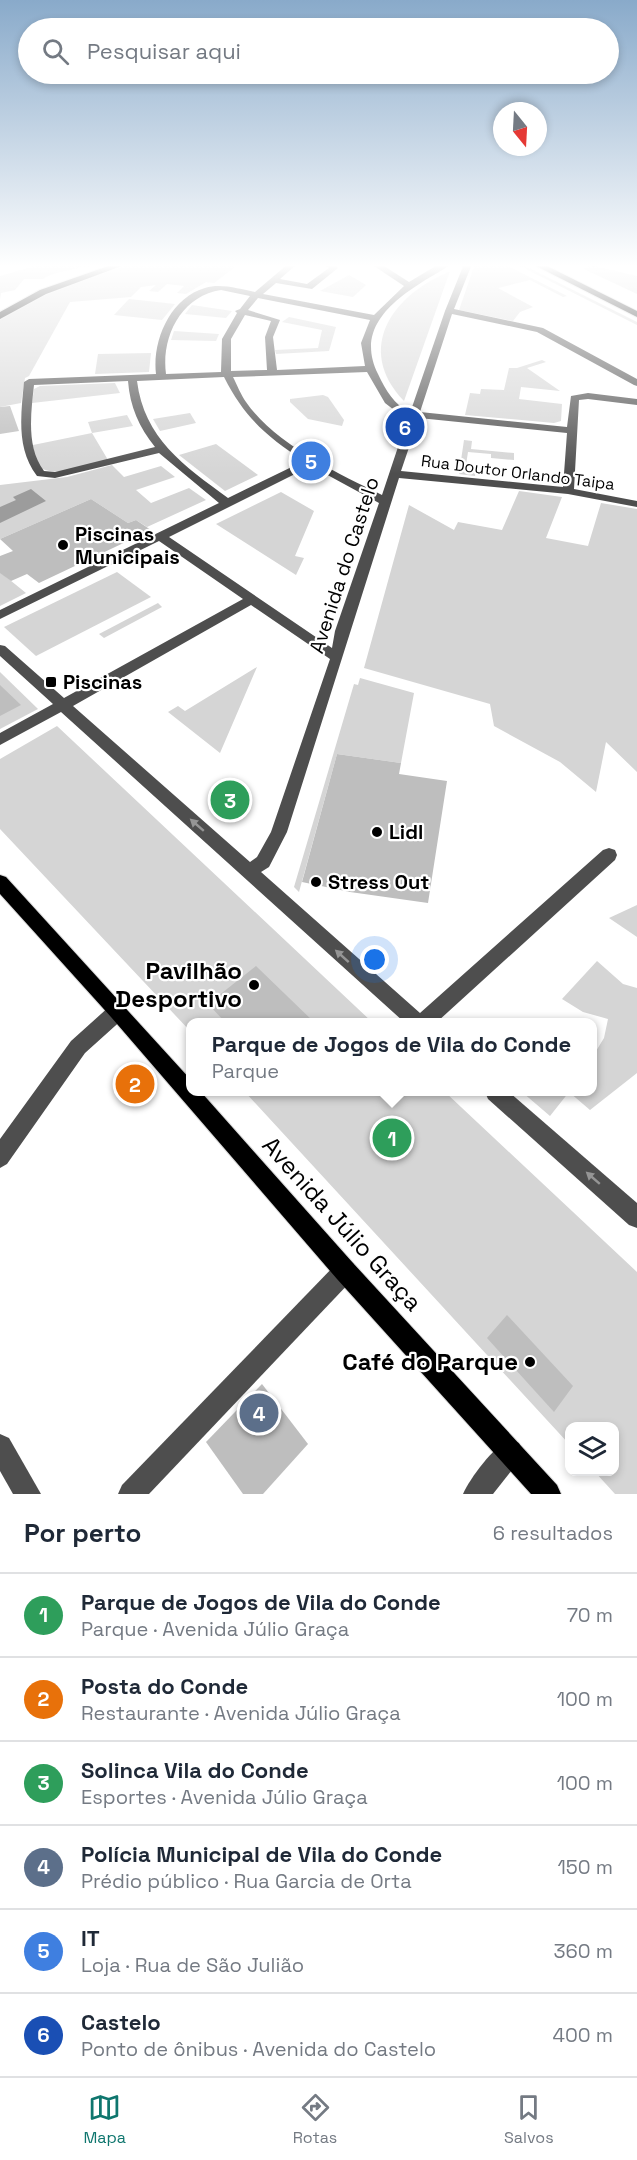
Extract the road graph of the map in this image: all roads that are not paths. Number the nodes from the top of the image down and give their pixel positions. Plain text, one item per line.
1 (164, 334) edge
2 (229, 334) edge
3 (270, 334) edge
4 (369, 334) edge
5 (442, 334) edge
6 (547, 334) edge
7 (370, 369) junction
8 (272, 372) junction
9 (161, 376) junction
10 (227, 376) junction
11 (132, 378) junction
12 (637, 383) edge
13 (637, 402) edge
14 (415, 417) junction
15 (572, 430) junction
16 (161, 448) junction
17 (313, 461) junction
18 (395, 474) junction
19 (568, 491) junction
20 (386, 502) junction
21 (228, 504) junction
22 (637, 504) edge
23 (161, 537) junction
24 (253, 599) junction
25 (0, 615) edge
26 (0, 649) edge
27 (337, 658) junction
28 (61, 706) junction
29 (0, 740) edge
30 (609, 855) dead end
31 (250, 871) junction
32 (0, 882) edge
33 (118, 1011) junction
34 (412, 1018) edge
35 (430, 1018) edge
36 (186, 1089) edge
37 (192, 1096) edge
38 (500, 1096) edge
39 (0, 1157) edge
40 (637, 1217) edge
41 (345, 1271) junction
42 (0, 1447) edge
43 (510, 1452) junction
44 (28, 1494) edge
45 (131, 1494) edge
46 (476, 1494) edge
47 (548, 1494) edge

1 - 9 street
2 - 10 street
3 - 8 street
4 - 7 street
5 - 14 street, Avenida do Castelo
6 - 12 street
7 - 8 street
7 - 14 street
8 - 10 street
9 - 10 street
9 - 11 street
10 - 17 street
11 - 16 street
11 - 16 street
13 - 15 street
14 - 15 street
14 - 18 street, Avenida do Castelo
15 - 19 street
16 - 21 street
17 - 20 street
17 - 21 street
18 - 19 street, Rua Doutor Orlando Taipa
18 - 20 street, Avenida do Castelo
19 - 22 street, Rua Doutor Orlando Taipa
20 - 27 street, Avenida do Castelo
21 - 23 street
23 - 24 street
23 - 25 street
24 - 27 street
24 - 28 street
26 - 28 street
27 - 31 street, Avenida do Castelo
28 - 29 street
31 -> 28 street
30 - 35 street
34 -> 31 street
32 - 33 main road, Avenida Júlio Graça
33 - 36 main road, Avenida Júlio Graça
33 - 39 street
37 - 41 main road, Avenida Júlio Graça
40 -> 38 street
41 - 43 main road, Avenida Júlio Graça
41 - 45 street
42 - 44 street
43 - 46 street
43 - 47 main road, Avenida Júlio Graça

